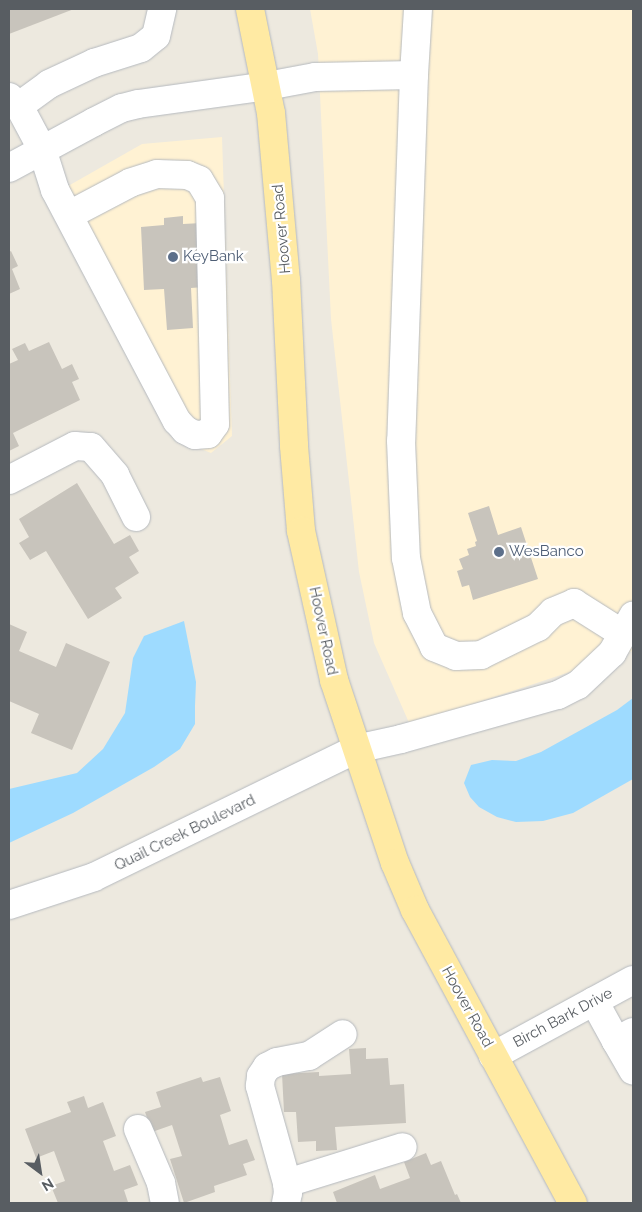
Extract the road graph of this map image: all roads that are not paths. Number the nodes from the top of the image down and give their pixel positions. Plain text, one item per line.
1 (162, 9) edge
2 (250, 9) edge
3 (418, 9) edge
4 (414, 75) junction
5 (267, 86) junction
6 (14, 101) edge
7 (42, 149) junction
8 (9, 168) edge
9 (69, 215) junction
10 (9, 480) edge
11 (136, 517) dead end
12 (628, 625) edge
13 (356, 750) junction
14 (9, 905) edge
15 (633, 980) edge
16 (594, 1001) junction
17 (342, 1034) dead end
18 (625, 1036) edge
19 (493, 1056) junction
20 (633, 1071) edge
21 (138, 1129) dead end
22 (403, 1147) dead end
23 (287, 1193) edge
24 (165, 1203) edge
25 (573, 1203) edge

1 - 6 street
2 - 5 main road, Hoover Road
3 - 4 street
4 - 5 street
4 - 12 street
5 - 7 street
5 - 13 main road, Hoover Road
6 - 7 street
7 - 8 street
7 - 9 street
9 - 9 street
10 - 11 street
12 - 13 street, Quail Creek Boulevard
13 - 14 street, Quail Creek Boulevard
13 - 19 main road, Hoover Road
15 - 16 street, Birch Bark Drive
16 - 18 street
16 - 19 street, Birch Bark Drive
17 - 23 street
18 - 20 street
19 - 25 main road, Hoover Road
21 - 24 street
22 - 23 street

